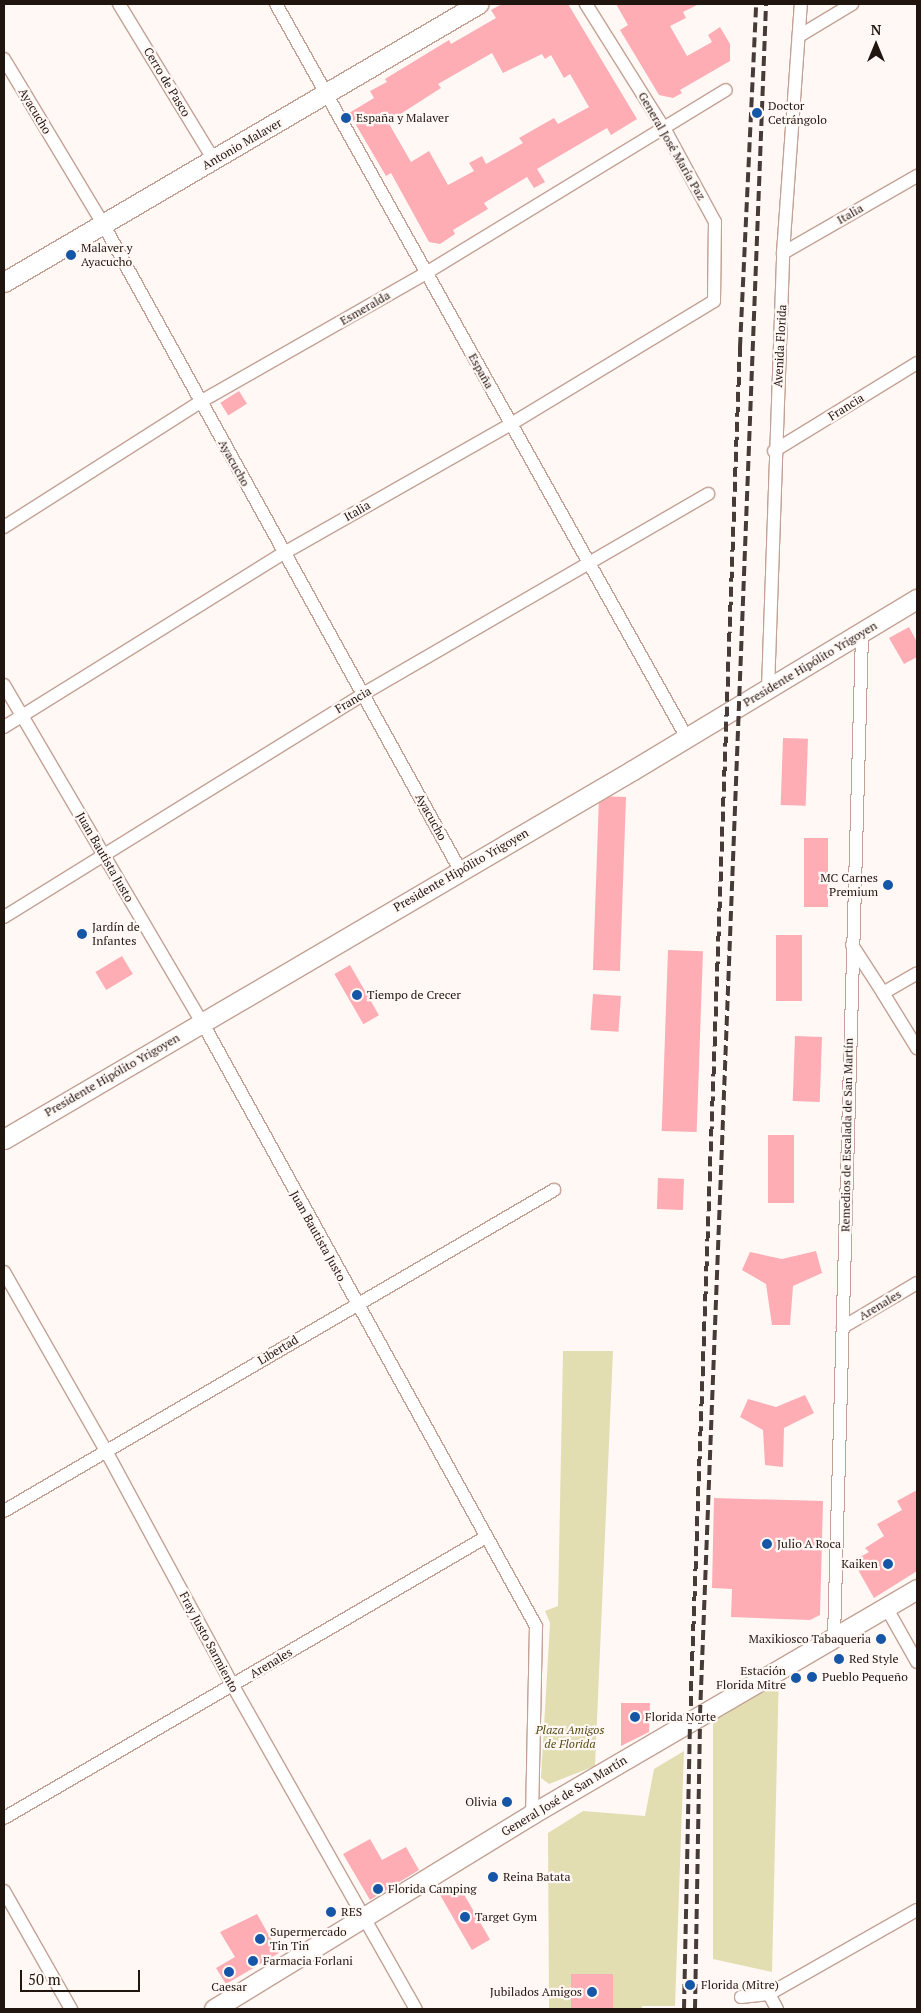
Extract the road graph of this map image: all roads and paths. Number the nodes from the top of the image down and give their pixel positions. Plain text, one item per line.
1 (119, 4) edge
2 (276, 4) edge
3 (478, 4) edge
4 (586, 4) edge
5 (801, 4) edge
6 (852, 4) edge
7 (799, 36) junction
8 (4, 59) edge
9 (726, 90) dead end
10 (328, 94) junction
11 (665, 130) junction
12 (214, 160) junction
13 (917, 176) edge
14 (103, 224) junction
15 (783, 253) junction
16 (426, 273) junction
17 (4, 282) edge
18 (714, 301) joint
19 (917, 363) edge
20 (200, 402) junction
21 (511, 424) junction
22 (774, 451) junction
23 (708, 494) dead end
24 (4, 527) edge
25 (284, 553) junction
26 (590, 564) junction
27 (917, 599) edge
28 (862, 632) junction
29 (4, 685) edge
30 (768, 689) junction
31 (363, 694) junction
32 (21, 716) junction
33 (4, 727) edge
34 (687, 738) junction
35 (102, 854) junction
36 (460, 870) junction
37 (4, 917) edge
38 (852, 945) junction
39 (917, 973) edge
40 (884, 993) junction
41 (202, 1022) junction
42 (917, 1048) edge
43 (4, 1139) edge
44 (554, 1190) dead end
45 (4, 1272) edge
46 (917, 1283) edge
47 (356, 1304) junction
48 (843, 1327) junction
49 (106, 1451) junction
50 (4, 1511) edge
51 (486, 1537) junction
52 (917, 1589) edge
53 (886, 1606) junction
54 (834, 1638) junction
55 (917, 1662) edge
56 (233, 1686) junction
57 (532, 1814) junction
58 (4, 1818) edge
59 (4, 1891) edge
60 (917, 1910) edge
61 (365, 1919) junction
62 (769, 1994) junction
63 (741, 1997) dead end
64 (71, 2009) edge
65 (214, 2009) edge
66 (416, 2009) edge
67 (777, 2009) edge

1 - 12 street, Cerro de Pasco
2 - 10 street, España
3 - 10 street, Antonio Malaver
4 - 11 street, General José María Paz
5 - 7 street, Avenida Florida
6 - 7 street
7 - 15 street, Avenida Florida
8 - 14 street, Ayacucho
9 - 11 street, Esmeralda
10 - 12 street, Antonio Malaver
10 - 16 street, España
11 - 16 street, Esmeralda
11 - 18 street, General José María Paz
12 - 14 street, Antonio Malaver
13 - 15 street, Italia
14 - 17 street, Antonio Malaver
14 - 20 street, Ayacucho
15 - 22 street, Avenida Florida
16 - 20 street, Esmeralda
16 - 21 street, España
18 - 21 street, Italia
19 - 22 street, Francia
20 - 24 street, Esmeralda
20 - 25 street, Ayacucho
21 - 25 street, Italia
21 - 26 street, España
22 - 30 street, Avenida Florida
23 - 26 street, Francia
25 - 31 street, Ayacucho
25 - 32 street, Italia
26 - 31 street, Francia
26 - 34 street, España
27 - 28 street, Presidente Hipólito Yrigoyen
28 - 30 street, Presidente Hipólito Yrigoyen
28 - 38 street, Remedios de Escalada de San Martín
29 - 32 street, Juan Bautista Justo
30 - 34 street, Presidente Hipólito Yrigoyen
31 - 35 street, Francia
31 - 36 street, Ayacucho
32 - 33 street, Italia
32 - 35 street, Juan Bautista Justo
34 - 36 street, Presidente Hipólito Yrigoyen
35 - 37 street, Francia
35 - 41 street, Juan Bautista Justo
36 - 41 street, Presidente Hipólito Yrigoyen
38 - 40 street
38 - 48 street, Remedios de Escalada de San Martín
39 - 40 street
40 - 42 street
41 - 43 street, Presidente Hipólito Yrigoyen
41 - 47 street, Juan Bautista Justo
44 - 47 street, Libertad
45 - 49 street, Fray Justo Sarmiento
46 - 48 street, Arenales
47 - 49 street, Libertad
47 - 51 street, Juan Bautista Justo
48 - 54 street, Remedios de Escalada de San Martín
49 - 50 street, Libertad
49 - 56 street, Fray Justo Sarmiento
51 - 56 street, Arenales
51 - 57 street, Juan Bautista Justo
52 - 53 street, General José de San Martín
53 - 54 street, General José de San Martín
53 - 55 street
54 - 57 street, General José de San Martín
56 - 58 street, Arenales
56 - 61 street, Fray Justo Sarmiento
57 - 61 street, General José de San Martín
59 - 64 street
60 - 62 street
61 - 65 street, General José de San Martín
61 - 66 street, Fray Justo Sarmiento
62 - 63 street
62 - 67 street

